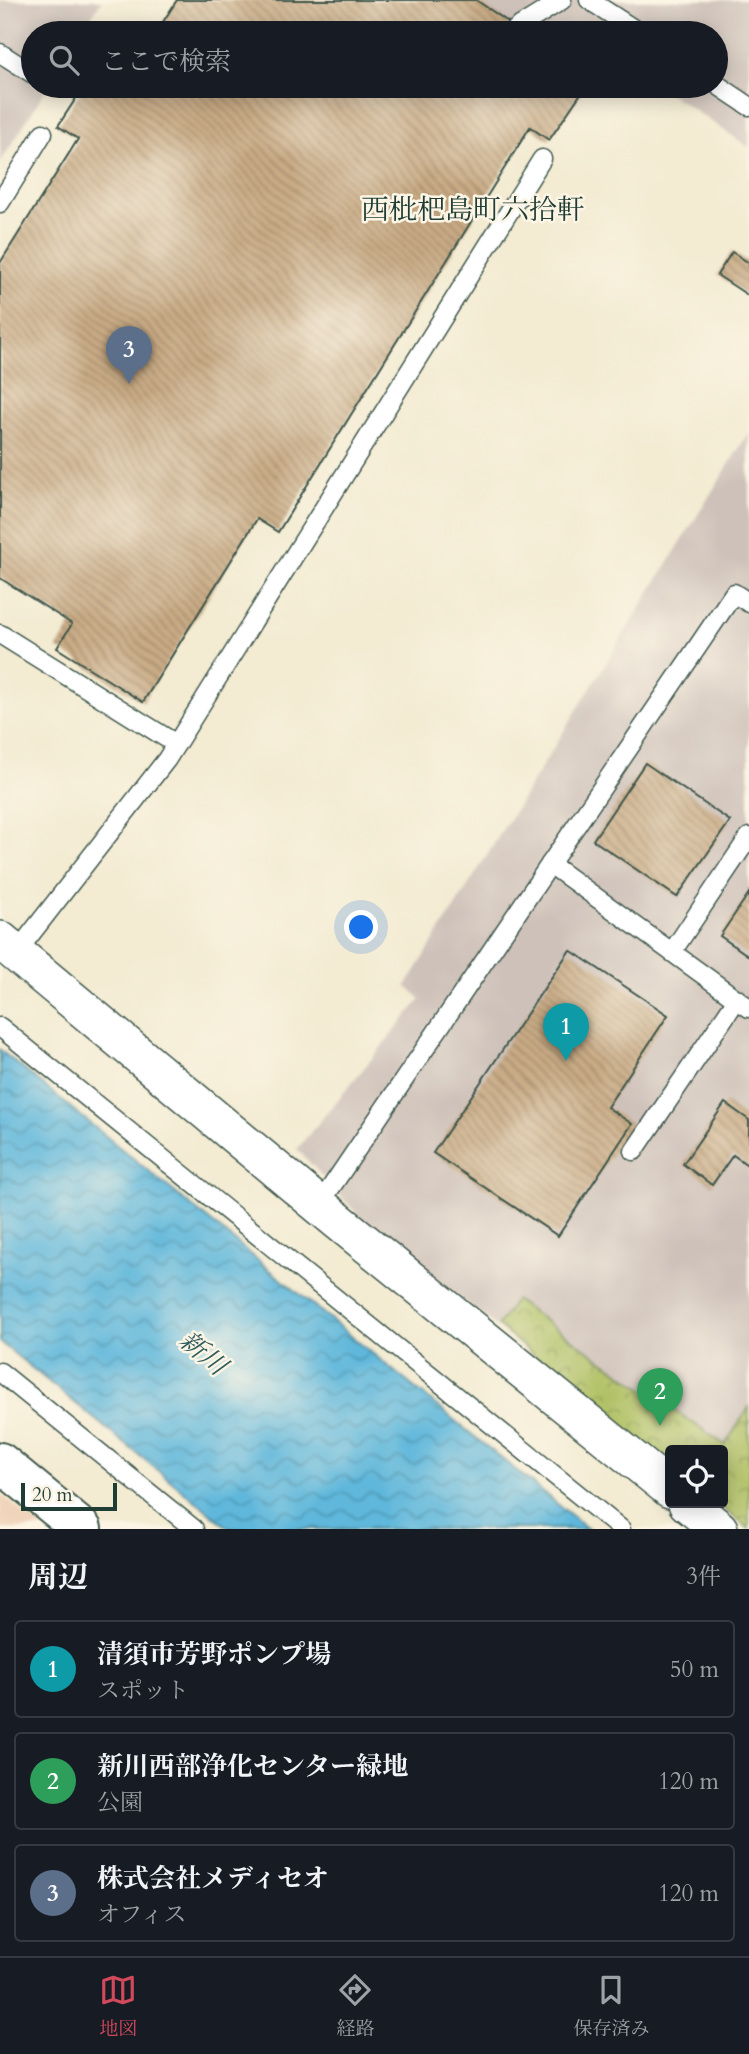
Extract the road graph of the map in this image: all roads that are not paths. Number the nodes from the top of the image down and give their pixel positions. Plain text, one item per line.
1 (562, 0) edge
2 (589, 0) edge
3 (528, 21) edge
4 (621, 21) edge
5 (0, 53) edge
6 (21, 66) edge
7 (728, 92) edge
8 (749, 106) edge
9 (43, 133) dead end
10 (542, 159) dead end
11 (0, 203) edge
12 (749, 603) edge
13 (0, 634) edge
14 (176, 744) junction
15 (749, 837) edge
16 (550, 864) junction
17 (8, 946) edge
18 (672, 952) junction
19 (743, 1003) edge
20 (0, 1027) edge
21 (634, 1151) dead end
22 (319, 1205) junction
23 (0, 1372) edge
24 (0, 1462) edge
25 (665, 1485) edge
26 (693, 1508) edge
27 (82, 1529) edge
28 (194, 1529) edge
29 (621, 1529) edge
30 (719, 1529) edge

1 - 3 lane
2 - 4 lane
5 - 6 lane
7 - 8 lane
9 - 11 lane
10 - 14 lane
12 - 16 lane
13 - 14 lane
14 - 17 lane
15 - 18 lane
16 - 18 lane
16 - 22 lane
17 - 22 street
18 - 19 lane
19 - 21 lane
20 - 29 lane
22 - 25 street
23 - 28 lane
24 - 27 main road
26 - 30 street

